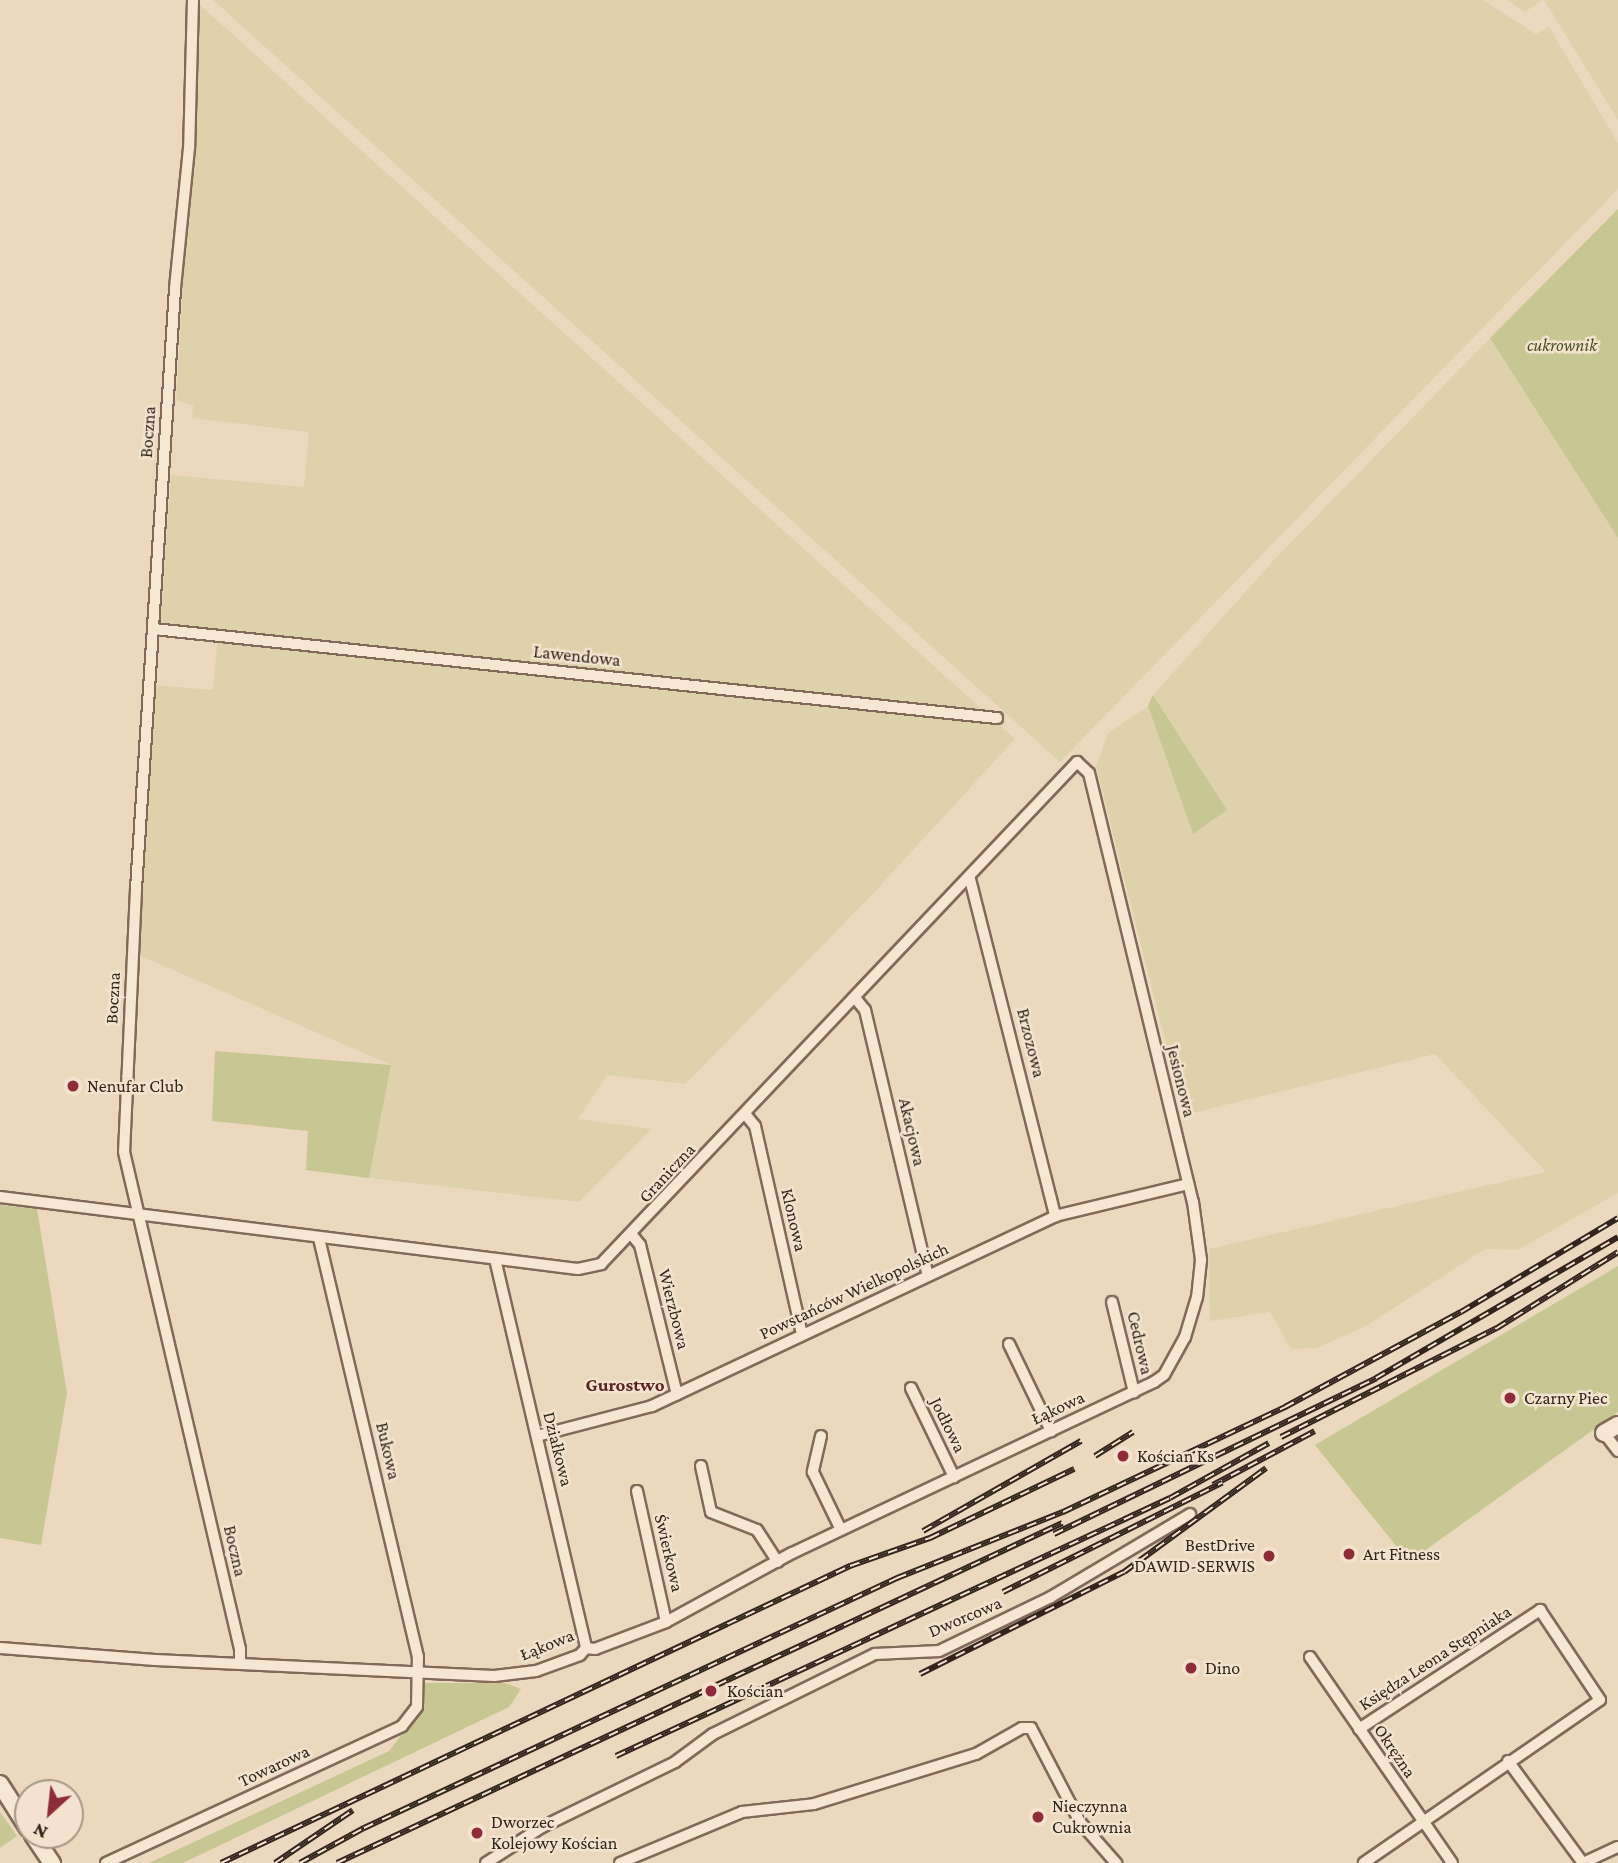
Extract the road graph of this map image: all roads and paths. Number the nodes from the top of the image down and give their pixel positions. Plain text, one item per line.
1 (192, 0) edge
2 (154, 629) junction
3 (997, 718) dead end
4 (1077, 762) joint
5 (970, 878) junction
6 (856, 999) junction
7 (746, 1115) junction
8 (1188, 1184) junction
9 (0, 1197) edge
10 (137, 1216) junction
11 (1055, 1216) junction
12 (632, 1236) junction
13 (319, 1238) junction
14 (495, 1259) junction
15 (928, 1276) junction
16 (1112, 1302) dead end
17 (803, 1335) junction
18 (1009, 1344) dead end
19 (911, 1388) dead end
20 (1133, 1392) junction
21 (677, 1394) junction
22 (1611, 1429) edge
23 (1051, 1431) junction
24 (537, 1436) junction
25 (821, 1436) dead end
26 (1618, 1451) edge
27 (701, 1466) dead end
28 (954, 1477) junction
29 (637, 1491) dead end
30 (1190, 1514) dead end
31 (841, 1530) junction
32 (778, 1562) junction
33 (666, 1622) junction
34 (0, 1648) edge
35 (586, 1648) junction
36 (1310, 1657) dead end
37 (240, 1664) junction
38 (419, 1673) junction
39 (1359, 1729) junction
40 (1508, 1761) junction
41 (0, 1784) edge
42 (14, 1806) edge
43 (1421, 1820) junction
44 (1618, 1847) edge
45 (106, 1863) edge
46 (486, 1863) edge
47 (620, 1863) edge
48 (1116, 1863) edge
49 (1364, 1863) edge
50 (1452, 1863) edge

1 - 2 street, Boczna
2 - 3 street, Lawendowa
2 - 10 street, Boczna
4 - 5 street, Graniczna
4 - 8 street, Jesionowa
5 - 6 street, Graniczna
5 - 11 street, Brzozowa
6 - 7 street, Graniczna
6 - 15 street, Akacjowa
7 - 12 street, Graniczna
7 - 17 street, Klonowa
8 - 11 street, Powstańców Wielkopolskich
8 - 20 street, Jesionowa
9 - 10 street, Graniczna
10 - 13 street, Graniczna
10 - 37 street, Boczna
11 - 15 street, Powstańców Wielkopolskich
12 - 14 street, Graniczna
12 - 21 street, Wierzbowa
13 - 14 street, Graniczna
13 - 38 street, Bukowa
14 - 24 street, Działkowa
15 - 17 street, Powstańców Wielkopolskich
16 - 20 street, Cedrowa
17 - 21 street, Powstańców Wielkopolskich
18 - 23 street
19 - 28 street, Jodłowa
20 - 23 street, Łąkowa
21 - 24 street, Powstańców Wielkopolskich
22 - 26 street
23 - 28 street, Łąkowa
24 - 35 street, Działkowa
25 - 31 street
27 - 32 street
28 - 31 street, Łąkowa
29 - 33 street, Świerkowa
30 - 46 street, Dworcowa
31 - 32 street, Łąkowa
32 - 33 street, Łąkowa
33 - 35 street, Łąkowa
34 - 37 street, Łąkowa
35 - 38 street, Łąkowa
36 - 39 street, Okrężna
37 - 38 street, Łąkowa
38 - 45 street, Towarowa
39 - 40 street, Księdza Leona Stępniaka
39 - 43 street, Okrężna
40 - 43 street, Księdza Leona Stępniaka
40 - 44 street
41 - 42 street
43 - 49 street, Księdza Leona Stępniaka
43 - 50 street, Okrężna
47 - 48 street

